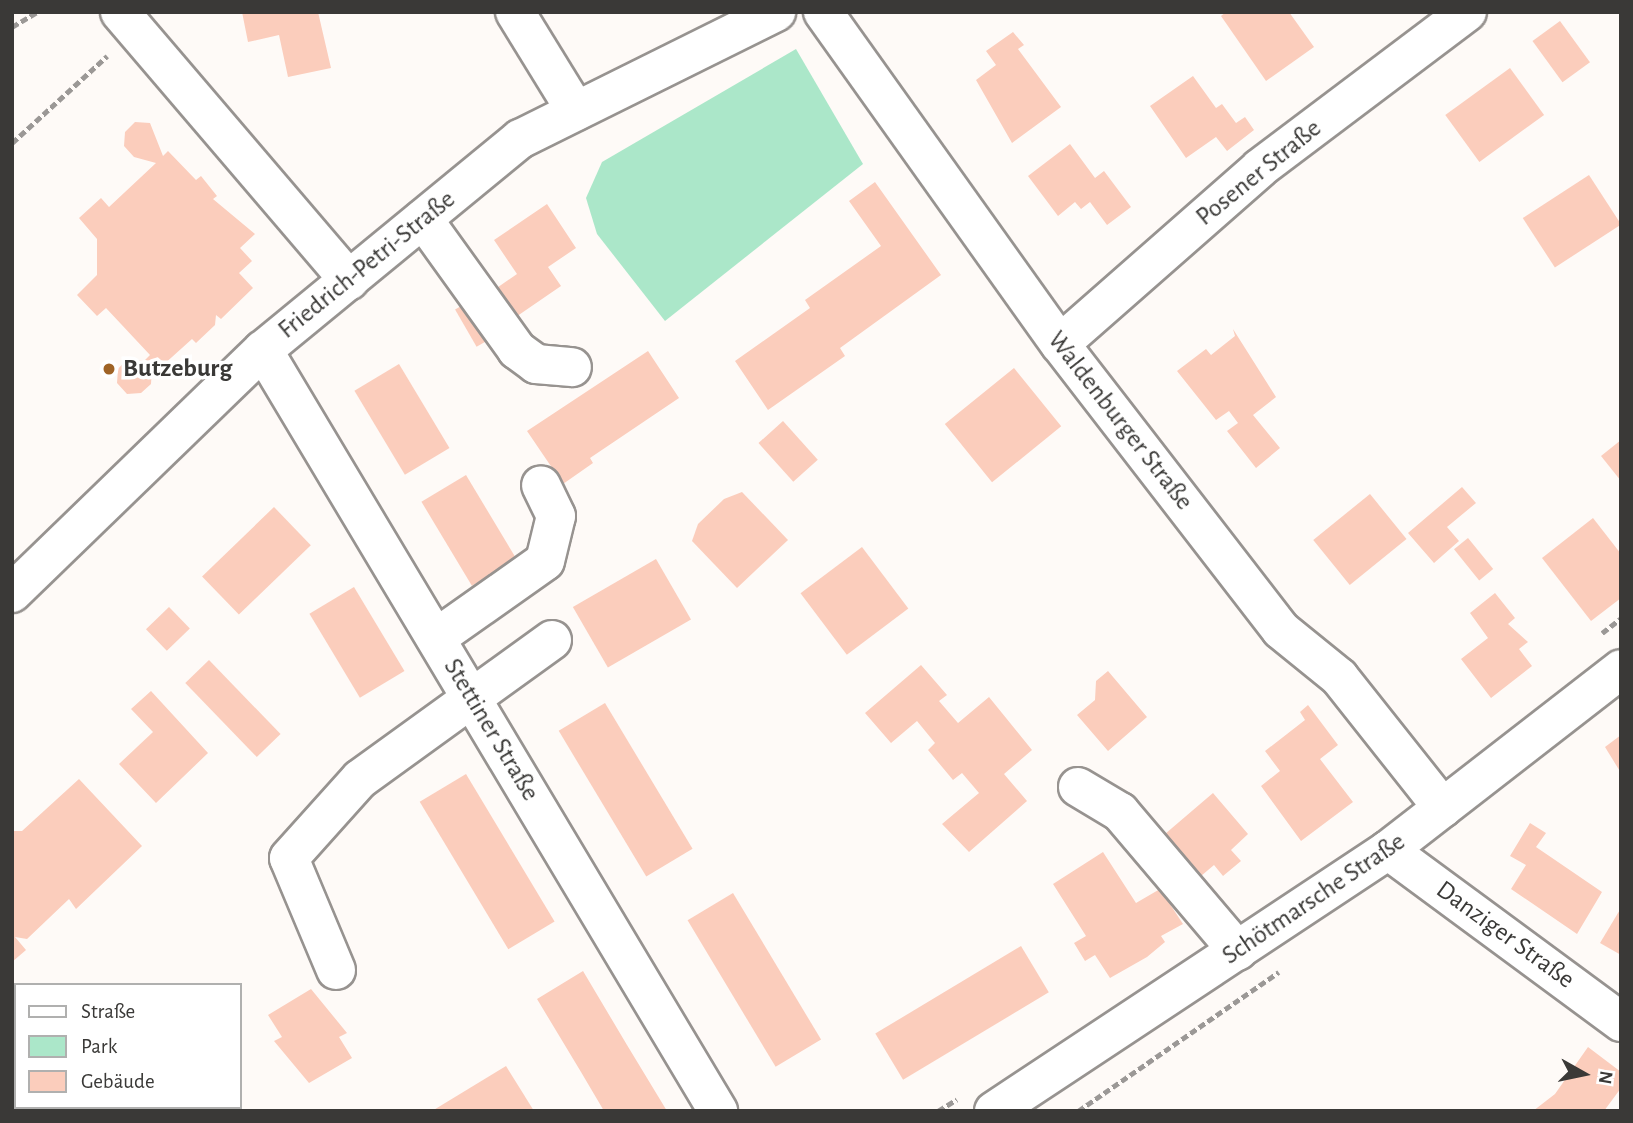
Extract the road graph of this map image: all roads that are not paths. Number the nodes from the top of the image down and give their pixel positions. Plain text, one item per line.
1 (515, 12) edge
2 (776, 12) edge
3 (823, 12) edge
4 (1467, 12) edge
5 (128, 21) edge
6 (576, 111) junction
7 (423, 219) junction
8 (349, 279) junction
9 (1059, 344) junction
10 (263, 350) junction
11 (572, 367) dead end
12 (541, 485) dead end
13 (12, 593) edge
14 (436, 638) junction
15 (552, 640) dead end
16 (1621, 669) edge
17 (472, 700) junction
18 (1078, 787) dead end
19 (1443, 808) junction
20 (1388, 850) junction
21 (1238, 951) junction
22 (336, 970) dead end
23 (1621, 1022) edge
24 (718, 1111) edge
25 (994, 1111) edge

1 - 6 street
2 - 6 street, Friedrich-Petri-Straße
3 - 9 street, Waldenburger Straße
4 - 9 street, Posener Straße
5 - 8 street
6 - 7 street, Friedrich-Petri-Straße
7 - 8 street, Friedrich-Petri-Straße
7 - 11 street
8 - 10 street, Friedrich-Petri-Straße
9 - 19 street, Waldenburger Straße
10 - 13 street, Friedrich-Petri-Straße
10 - 14 street, Stettiner Straße
12 - 14 street
14 - 17 street, Stettiner Straße
15 - 17 street
16 - 19 street, Schötmarsche Straße
17 - 22 street
17 - 24 street, Stettiner Straße
18 - 21 street
19 - 20 street, Schötmarsche Straße
20 - 21 street, Schötmarsche Straße
20 - 23 street, Danziger Straße
21 - 25 street, Schötmarsche Straße

